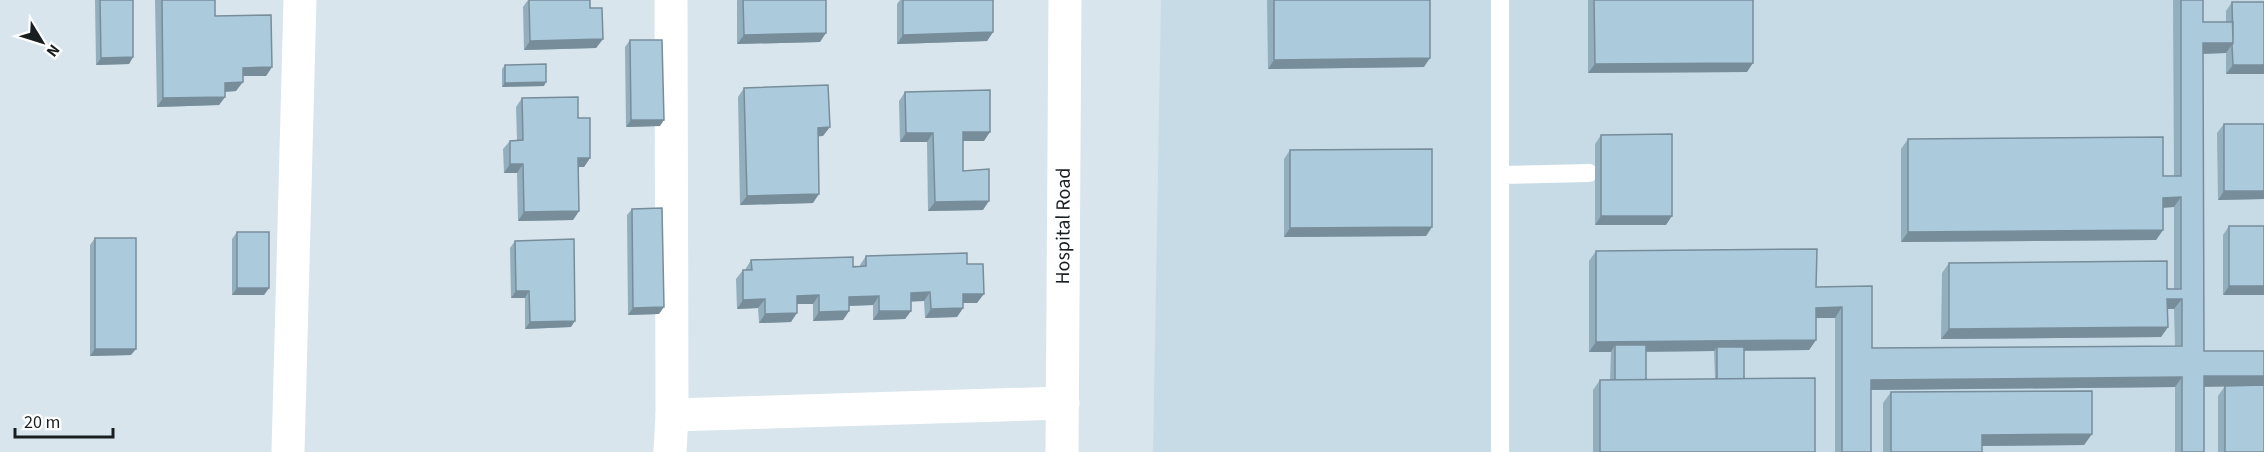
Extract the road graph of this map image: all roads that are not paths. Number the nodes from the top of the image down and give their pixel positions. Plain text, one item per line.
1 (300, 0) edge
2 (671, 0) edge
3 (1065, 0) edge
4 (1500, 0) edge
5 (1589, 173) dead end
6 (1500, 175) junction
7 (1063, 404) junction
8 (672, 415) junction
9 (288, 452) edge
10 (670, 452) edge
11 (1062, 452) edge
12 (1500, 452) edge

1 - 9 street
2 - 8 street
3 - 7 street, Hospital Road
4 - 6 lane
5 - 6 lane
6 - 12 lane
7 - 8 street
7 - 11 street, Hospital Road
8 - 10 street

